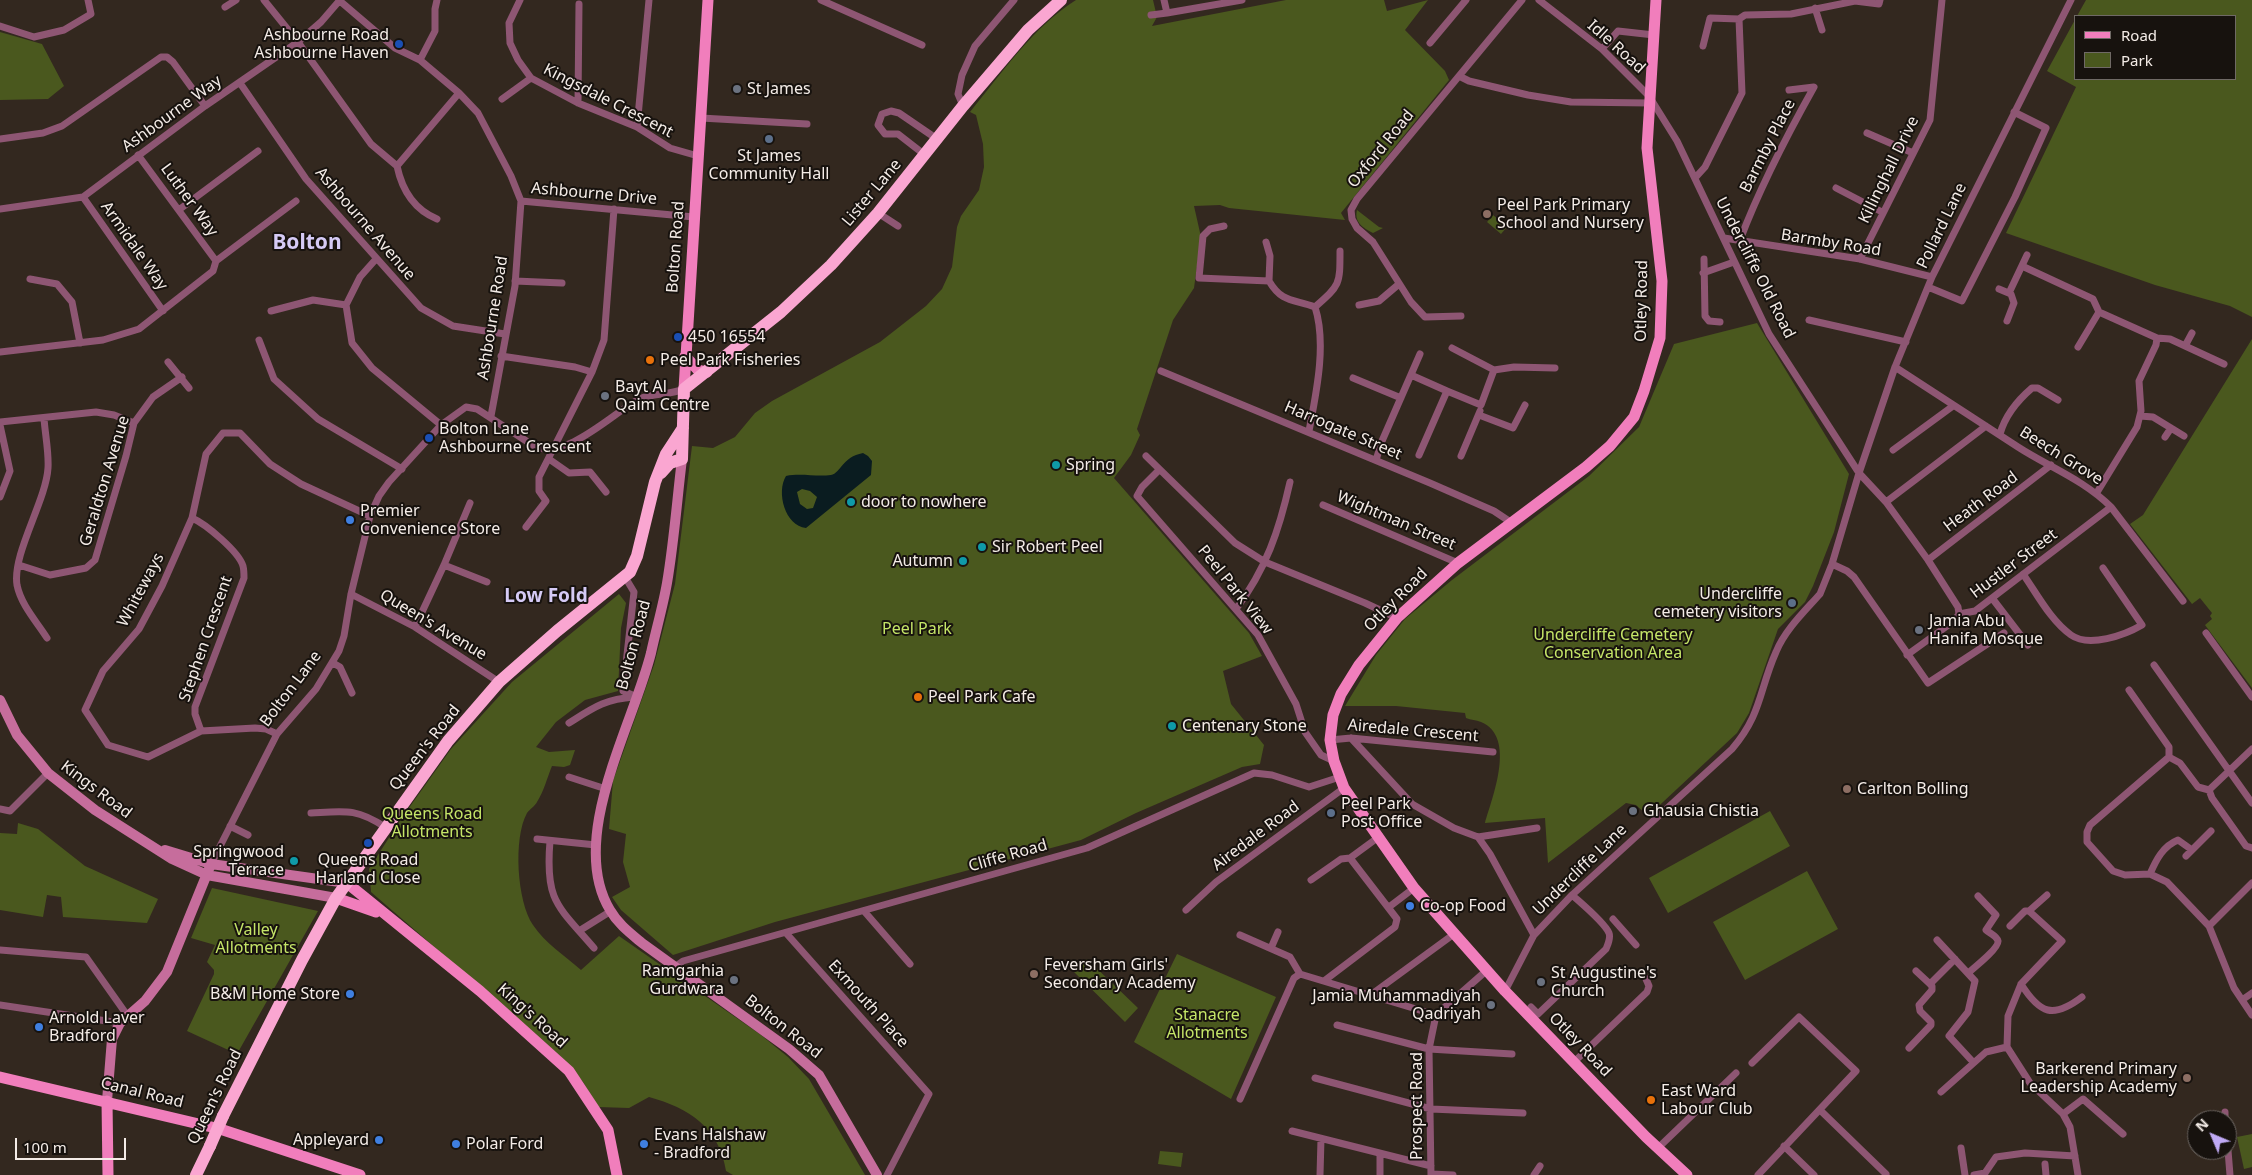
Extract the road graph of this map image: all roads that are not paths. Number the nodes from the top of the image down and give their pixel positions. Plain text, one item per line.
1 (88, 0) edge
2 (236, 0) edge
3 (264, 0) edge
4 (340, 0) edge
5 (437, 0) edge
6 (520, 0) edge
7 (648, 0) edge
8 (708, 0) edge
9 (821, 0) edge
10 (1014, 0) edge
11 (1061, 0) edge
12 (1164, 0) edge
13 (1242, 0) edge
14 (1466, 0) edge
15 (1522, 0) edge
16 (1539, 0) edge
17 (1656, 0) edge
18 (1880, 0) edge
19 (1942, 0) edge
20 (2070, 0) edge
21 (579, 4) dead end
22 (1820, 5) edge
23 (225, 7) dead end
24 (1167, 13) junction
25 (1151, 15) dead end
26 (1739, 20) junction
27 (0, 26) edge
28 (1822, 30) dead end
29 (1654, 35) junction
30 (298, 42) junction
31 (1430, 43) dead end
32 (922, 45) dead end
33 (1703, 46) dead end
34 (1602, 49) junction
35 (420, 60) junction
36 (1459, 76) junction
37 (531, 78) junction
38 (240, 83) junction
39 (1789, 90) dead end
40 (459, 93) junction
41 (502, 99) dead end
42 (1649, 100) junction
43 (578, 103) junction
44 (204, 106) junction
45 (963, 106) junction
46 (2014, 112) junction
47 (701, 118) junction
48 (807, 124) dead end
49 (637, 127) junction
50 (1867, 133) dead end
51 (0, 139) edge
52 (937, 139) junction
53 (258, 151) dead end
54 (1913, 154) junction
55 (138, 155) junction
56 (924, 155) junction
57 (698, 156) junction
58 (397, 166) junction
59 (1695, 178) junction
60 (1836, 188) dead end
61 (83, 197) junction
62 (296, 201) dead end
63 (521, 201) junction
64 (0, 209) edge
65 (180, 209) junction
66 (614, 209) junction
67 (878, 212) junction
68 (1882, 212) junction
69 (694, 217) junction
70 (436, 219) dead end
71 (898, 226) dead end
72 (1224, 226) dead end
73 (1724, 238) junction
74 (1740, 240) junction
75 (1266, 242) dead end
76 (1340, 251) dead end
77 (2027, 255) dead end
78 (376, 259) junction
79 (1704, 259) dead end
80 (1860, 259) junction
81 (216, 261) junction
82 (1734, 262) junction
83 (2022, 266) junction
84 (1703, 273) junction
85 (1932, 277) junction
86 (30, 279) dead end
87 (1269, 281) junction
88 (515, 282) junction
89 (562, 283) dead end
90 (1399, 284) junction
91 (1928, 287) junction
92 (1999, 289) dead end
93 (2009, 292) junction
94 (346, 305) junction
95 (1359, 305) dead end
96 (1315, 307) junction
97 (271, 311) dead end
98 (163, 312) junction
99 (2099, 312) junction
100 (1461, 316) dead end
101 (1809, 320) dead end
102 (2007, 320) dead end
103 (1720, 322) dead end
104 (2192, 333) dead end
105 (504, 334) junction
106 (2157, 338) junction
107 (260, 340) dead end
108 (1906, 342) junction
109 (80, 343) junction
110 (2185, 346) junction
111 (2078, 347) dead end
112 (1452, 348) dead end
113 (0, 352) edge
114 (1420, 354) dead end
115 (501, 356) junction
116 (685, 356) junction
117 (168, 362) dead end
118 (2224, 364) dead end
119 (1895, 367) junction
120 (1555, 368) dead end
121 (1494, 370) junction
122 (1160, 371) dead end
123 (592, 372) junction
124 (705, 373) junction
125 (1411, 375) junction
126 (182, 377) junction
127 (1353, 378) dead end
128 (189, 388) dead end
129 (684, 389) junction
130 (1447, 391) junction
131 (1401, 398) junction
132 (2058, 400) dead end
133 (1481, 405) junction
134 (1525, 405) dead end
135 (1952, 406) junction
136 (1479, 415) junction
137 (491, 416) junction
138 (2140, 416) junction
139 (44, 418) junction
140 (684, 422) junction
141 (134, 423) junction
142 (0, 424) edge
143 (440, 425) junction
144 (1986, 426) junction
145 (2171, 428) junction
146 (1309, 431) junction
147 (2000, 434) junction
148 (2184, 436) dead end
149 (2165, 437) dead end
150 (552, 450) junction
151 (1893, 450) dead end
152 (1419, 455) dead end
153 (1146, 456) dead end
154 (1461, 456) dead end
155 (549, 459) junction
156 (682, 459) junction
157 (1376, 460) junction
158 (2051, 465) junction
159 (402, 469) junction
160 (1159, 470) junction
161 (1859, 473) junction
162 (654, 482) junction
163 (1290, 482) dead end
164 (606, 492) dead end
165 (2096, 494) junction
166 (0, 497) edge
167 (1886, 502) junction
168 (470, 503) dead end
169 (1323, 505) dead end
170 (2111, 507) junction
171 (370, 516) junction
172 (192, 518) junction
173 (1512, 523) junction
174 (526, 527) dead end
175 (1928, 560) junction
176 (1265, 562) junction
177 (1458, 563) junction
178 (1832, 564) junction
179 (19, 565) junction
180 (444, 565) junction
181 (2103, 568) dead end
182 (2023, 574) junction
183 (625, 576) junction
184 (487, 582) dead end
185 (351, 594) junction
186 (1992, 598) junction
187 (2183, 601) dead end
188 (1236, 609) junction
189 (1959, 614) junction
190 (1397, 618) junction
191 (415, 627) junction
192 (2206, 632) dead end
193 (2004, 633) dead end
194 (48, 638) dead end
195 (2028, 646) dead end
196 (1907, 655) junction
197 (332, 663) junction
198 (2154, 665) dead end
199 (500, 682) junction
200 (2130, 690) dead end
201 (352, 693) dead end
202 (637, 696) junction
203 (2252, 697) edge
204 (0, 700) edge
205 (569, 723) dead end
206 (201, 731) junction
207 (277, 734) junction
208 (1351, 738) junction
209 (1330, 740) junction
210 (2252, 749) edge
211 (1493, 752) dead end
212 (2169, 757) junction
213 (1334, 761) junction
214 (2230, 770) junction
215 (48, 772) junction
216 (569, 777) dead end
217 (1342, 782) junction
218 (606, 789) junction
219 (2209, 790) junction
220 (2252, 803) edge
221 (1, 808) edge
222 (311, 813) dead end
223 (230, 826) junction
224 (385, 827) junction
225 (1537, 828) dead end
226 (2211, 832) dead end
227 (248, 836) dead end
228 (1380, 836) junction
229 (1478, 837) junction
230 (537, 839) dead end
231 (550, 841) junction
232 (150, 845) junction
233 (596, 845) junction
234 (2252, 848) edge
235 (2192, 850) junction
236 (2186, 856) dead end
237 (1350, 858) junction
238 (211, 864) junction
239 (2150, 874) junction
240 (207, 875) junction
241 (1311, 880) dead end
242 (347, 883) junction
243 (2252, 883) edge
244 (1414, 888) junction
245 (1572, 895) junction
246 (2047, 895) dead end
247 (1978, 896) dead end
248 (336, 898) junction
249 (1389, 907) junction
250 (1186, 910) dead end
251 (611, 911) junction
252 (864, 911) junction
253 (2029, 911) junction
254 (382, 914) junction
255 (2010, 926) dead end
256 (2209, 926) junction
257 (579, 931) junction
258 (1278, 932) dead end
259 (786, 933) junction
260 (1609, 933) junction
261 (1454, 934) junction
262 (1240, 935) dead end
263 (1534, 935) junction
264 (1937, 940) dead end
265 (1636, 945) dead end
266 (594, 948) dead end
267 (1271, 948) junction
268 (0, 950) edge
269 (1955, 959) junction
270 (910, 964) dead end
271 (676, 966) junction
272 (1486, 971) junction
273 (1916, 971) dead end
274 (1968, 973) junction
275 (1300, 974) junction
276 (1646, 979) dead end
277 (1324, 981) junction
278 (1930, 984) junction
279 (2021, 984) junction
280 (1504, 991) junction
281 (2252, 993) edge
282 (1372, 994) junction
283 (2082, 997) dead end
284 (2242, 1000) junction
285 (0, 1004) edge
286 (1531, 1007) dead end
287 (1436, 1015) junction
288 (2252, 1015) edge
289 (123, 1019) junction
290 (1337, 1025) dead end
291 (2007, 1047) junction
292 (1909, 1048) dead end
293 (1429, 1049) junction
294 (1512, 1054) dead end
295 (1574, 1062) junction
296 (1973, 1062) junction
297 (1752, 1063) dead end
298 (1736, 1073) dead end
299 (0, 1077) edge
300 (1315, 1078) dead end
301 (1941, 1092) dead end
302 (1240, 1099) dead end
303 (107, 1101) junction
304 (1431, 1109) junction
305 (1820, 1110) junction
306 (1522, 1113) dead end
307 (2063, 1114) junction
308 (1292, 1131) dead end
309 (2123, 1134) dead end
310 (1321, 1139) junction
311 (1784, 1146) junction
312 (1658, 1148) junction
313 (1961, 1148) dead end
314 (1380, 1154) junction
315 (2075, 1156) junction
316 (2229, 1160) edge
317 (2045, 1164) dead end
318 (1540, 1166) dead end
319 (1431, 1172) edge
320 (1886, 1174) edge
321 (1986, 1174) edge
322 (108, 1175) edge
323 (196, 1175) edge
324 (360, 1175) edge
325 (617, 1175) edge
326 (877, 1175) edge
327 (887, 1175) edge
328 (1320, 1175) edge
329 (1380, 1175) edge
330 (1453, 1175) edge
331 (1534, 1175) edge
332 (1687, 1175) edge
333 (1758, 1175) edge
334 (1814, 1175) edge
335 (1964, 1175) edge
336 (1974, 1175) edge
337 (2046, 1175) edge
338 (2078, 1175) edge
339 (2230, 1175) edge

1 - 27 street
2 - 23 street
3 - 30 street
4 - 30 street, Ashbourne Way
4 - 35 street, Ashbourne Road
5 - 35 street
6 - 37 street, Kingsdale Crescent
7 - 49 street
8 - 47 main road, Bolton Road
9 - 32 street
10 - 45 street
11 - 45 highway, Lister Lane
12 - 24 street
13 - 24 street
14 - 31 street
15 - 36 street, Oxford Road
16 - 34 street, Idle Road
17 - 29 main road, Otley Road
18 - 22 street
19 - 54 street, Killinghall Drive
20 - 46 street, Pollard Lane
21 - 43 street
22 - 26 street
22 - 28 street
24 - 25 street
26 - 33 street
26 - 59 street
29 - 34 street
29 - 42 main road, Otley Road
30 - 38 street, Ashbourne Way
30 - 58 street
34 - 42 street, Idle Road
35 - 40 street, Ashbourne Road
36 - 42 street
36 - 90 street, Oxford Road
37 - 41 street
37 - 43 street, Kingsdale Crescent
38 - 44 street, Ashbourne Way
38 - 78 street, Ashbourne Avenue
39 - 74 street, Barmby Place
40 - 58 street
40 - 63 street, Ashbourne Road
42 - 59 street, Undercliffe Old Road
42 - 173 main road, Otley Road
43 - 49 street, Kingsdale Crescent
44 - 51 street
44 - 55 street, Ashbourne Way
45 - 52 highway, Lister Lane
46 - 85 street, Pollard Lane
46 - 91 street
47 - 48 street
47 - 57 main road, Bolton Road
49 - 57 street, Kingsdale Crescent
50 - 54 street
52 - 56 highway, Lister Lane
52 - 56 street
53 - 65 street
54 - 68 street, Killinghall Drive
55 - 61 street, Ashbourne Way
55 - 65 street, Luther Way
56 - 67 highway, Lister Lane
57 - 69 main road, Bolton Road
58 - 70 street
59 - 73 street, Undercliffe Old Road
60 - 68 street
61 - 64 street, Ashbourne Way
61 - 98 street, Armidale Way
62 - 81 street
63 - 66 street, Ashbourne Drive
63 - 88 street, Ashbourne Road
65 - 81 street, Luther Way
66 - 69 street, Ashbourne Drive
66 - 123 street
67 - 71 street
67 - 124 highway, Lister Lane
68 - 80 street, Killinghall Drive
69 - 116 main road, Bolton Road
72 - 87 street
73 - 74 street, Barmby Road
73 - 82 street, Undercliffe Old Road
74 - 80 street, Barmby Road
75 - 87 street
76 - 96 street
77 - 83 street
78 - 94 street
78 - 105 street, Ashbourne Avenue
79 - 84 street
80 - 85 street, Barmby Road
81 - 98 street
82 - 84 street
82 - 161 street, Undercliffe Old Road
83 - 93 street
83 - 99 street
84 - 103 street
85 - 91 street, Pollard Lane
86 - 109 street
87 - 96 street
88 - 89 street
88 - 105 street, Ashbourne Road
90 - 95 street
90 - 100 street, Oxford Road
91 - 108 street, Pollard Lane
92 - 93 street
93 - 102 street
94 - 97 street
94 - 143 street
96 - 146 street
98 - 109 street
99 - 106 street
99 - 111 street
101 - 108 street
104 - 110 street
105 - 115 street, Ashbourne Road
106 - 110 street
106 - 138 street
107 - 159 street
108 - 119 street, Pollard Lane
109 - 113 street
110 - 118 street
112 - 121 street
114 - 125 street
115 - 123 street
115 - 137 street, Ashbourne Road
116 - 124 main road
116 - 129 main road, Bolton Road
117 - 126 street
119 - 135 street, Beech Grove
119 - 161 street, Pollard Lane
120 - 121 street
121 - 133 street
122 - 146 street, Harrogate Street
123 - 150 street
124 - 129 highway, Lister Lane
124 - 140 highway, Lister Lane
125 - 130 street
125 - 131 street
126 - 128 street
126 - 141 street, Geraldton Avenue
127 - 131 street
129 - 140 highway, Bolton Road
129 - 150 street
130 - 133 street
130 - 152 street
131 - 157 street
132 - 147 street
133 - 136 street
134 - 136 street
135 - 144 street, Beech Grove
135 - 151 street
136 - 154 street
137 - 143 street, Bolton Lane
137 - 150 street, Bolton Lane
138 - 145 street
138 - 165 street
139 - 141 street
139 - 142 street
139 - 179 street
140 - 156 highway, Bolton Road
140 - 162 highway, Queen's Road
141 - 179 street, Geraldton Avenue
142 - 166 street
143 - 159 street, Bolton Lane
144 - 147 street, Beech Grove
144 - 167 street
145 - 148 street
145 - 149 street
146 - 157 street, Harrogate Street
147 - 158 street, Beech Grove
150 - 155 street
153 - 160 street
155 - 164 street
155 - 174 street
156 - 162 highway
156 - 202 street, Bolton Road
157 - 173 street, Harrogate Street
158 - 165 street, Beech Grove
158 - 175 street, Heath Road
159 - 171 street, Bolton Lane
160 - 176 street
160 - 188 street, Peel Park View
161 - 167 street, Undercliffe Old Road
161 - 178 street, Undercliffe Lane
162 - 183 highway, Queen's Road
163 - 176 street
165 - 170 street, Beech Grove
167 - 175 street, Undercliffe Old Road
168 - 180 street
169 - 177 street, Wightman Street
170 - 182 street, Hustler Street
170 - 187 street, Beech Grove
171 - 172 street, Whiteways
171 - 185 street, Bolton Lane
172 - 206 street, Stephen Crescent
172 - 206 street, Whiteways
173 - 177 main road, Otley Road
175 - 189 street, Undercliffe Old Road
176 - 188 street
176 - 190 street
177 - 190 main road, Otley Road
178 - 196 street
178 - 245 street, Undercliffe Lane
179 - 194 street
180 - 184 street
180 - 191 street
181 - 182 street
182 - 186 street, Hustler Street
183 - 199 highway, Queen's Road
183 - 202 street
185 - 191 street, Queen's Avenue
185 - 197 street, Bolton Lane
186 - 189 street, Hustler Street
186 - 195 street
188 - 213 street, Peel Park View
189 - 196 street, Hustler Street
190 - 209 main road, Otley Road
191 - 199 street, Queen's Avenue
192 - 203 street
193 - 196 street
197 - 201 street
197 - 207 street, Bolton Lane
198 - 214 street
199 - 224 highway, Queen's Road
200 - 212 street
202 - 205 street
202 - 218 street, Bolton Road
204 - 215 street, Kings Road
206 - 207 street, Whiteways
207 - 223 street, Bolton Lane
208 - 209 street, Airedale Crescent
208 - 211 street, Airedale Crescent
208 - 229 street
209 - 213 main road, Otley Road
210 - 214 street
212 - 219 street
212 - 239 street
213 - 217 main road, Otley Road
214 - 219 street
214 - 220 street
215 - 221 street
215 - 232 street, Kings Road
216 - 218 street
217 - 228 main road, Otley Road
217 - 250 street, Airedale Road
217 - 252 street, Cliffe Road
218 - 233 street, Bolton Road
219 - 234 street
222 - 224 street
223 - 227 street
223 - 238 street, Bolton Lane
224 - 242 highway, Queen's Road
225 - 229 street
226 - 235 street
228 - 237 street
228 - 244 main road, Otley Road
229 - 263 street
230 - 231 street
231 - 233 street
231 - 257 street
232 - 238 street, Kings Road
232 - 240 street, Kings Road
233 - 251 street, Bolton Road
235 - 236 street
235 - 239 street
237 - 241 street
237 - 249 street
238 - 240 street, Bolton Lane
238 - 242 street, Kings Road
239 - 256 street
240 - 248 street, Kings Road
240 - 289 street, Bolton Lane
242 - 248 highway, Queen's Road
242 - 254 main road, King's Road
243 - 256 street
244 - 249 street
244 - 261 main road, Otley Road
245 - 260 street
245 - 263 street, Undercliffe Lane
246 - 253 street
247 - 274 street
248 - 254 main road, King's Road
248 - 323 highway, Queen's Road, bridge
249 - 277 street
251 - 257 street
251 - 271 street, Bolton Road
252 - 259 street, Cliffe Road
252 - 270 street
253 - 255 street
253 - 279 street
254 - 325 main road, King's Road
256 - 284 street
257 - 266 street
258 - 267 street
259 - 271 street, Cliffe Road
259 - 327 street, Exmouth Place
260 - 265 street
260 - 286 street
261 - 272 main road, Otley Road
261 - 282 street
262 - 267 street
263 - 280 street, Undercliffe Lane
264 - 269 street
267 - 275 street
268 - 289 street
269 - 274 street
269 - 278 street
271 - 326 street, Bolton Road
272 - 280 main road, Otley Road
272 - 287 street
273 - 278 street
274 - 296 street
275 - 277 street
275 - 302 street
276 - 295 street
277 - 282 street
278 - 292 street
279 - 283 street
279 - 291 street
280 - 295 main road, Otley Road
281 - 284 street
282 - 287 street
284 - 288 street
285 - 289 street
287 - 293 street, Prospect Road
289 - 303 street
290 - 293 street
291 - 296 street
291 - 307 street
293 - 294 street
293 - 304 street, Prospect Road
295 - 312 main road, Otley Road
296 - 301 street
297 - 305 street
298 - 312 street
299 - 303 main road, Canal Road
300 - 304 street
303 - 322 main road
303 - 324 main road, Canal Road
304 - 306 street
304 - 319 street, Prospect Road
305 - 311 street
305 - 320 street
307 - 309 street
307 - 315 street
308 - 310 street
310 - 314 street
310 - 328 street
311 - 333 street
311 - 334 street
312 - 332 main road, Otley Road
313 - 335 street
314 - 319 street
314 - 329 street
315 - 321 street
315 - 338 street
316 - 339 street
317 - 337 street
318 - 331 street
319 - 330 street
321 - 336 street

